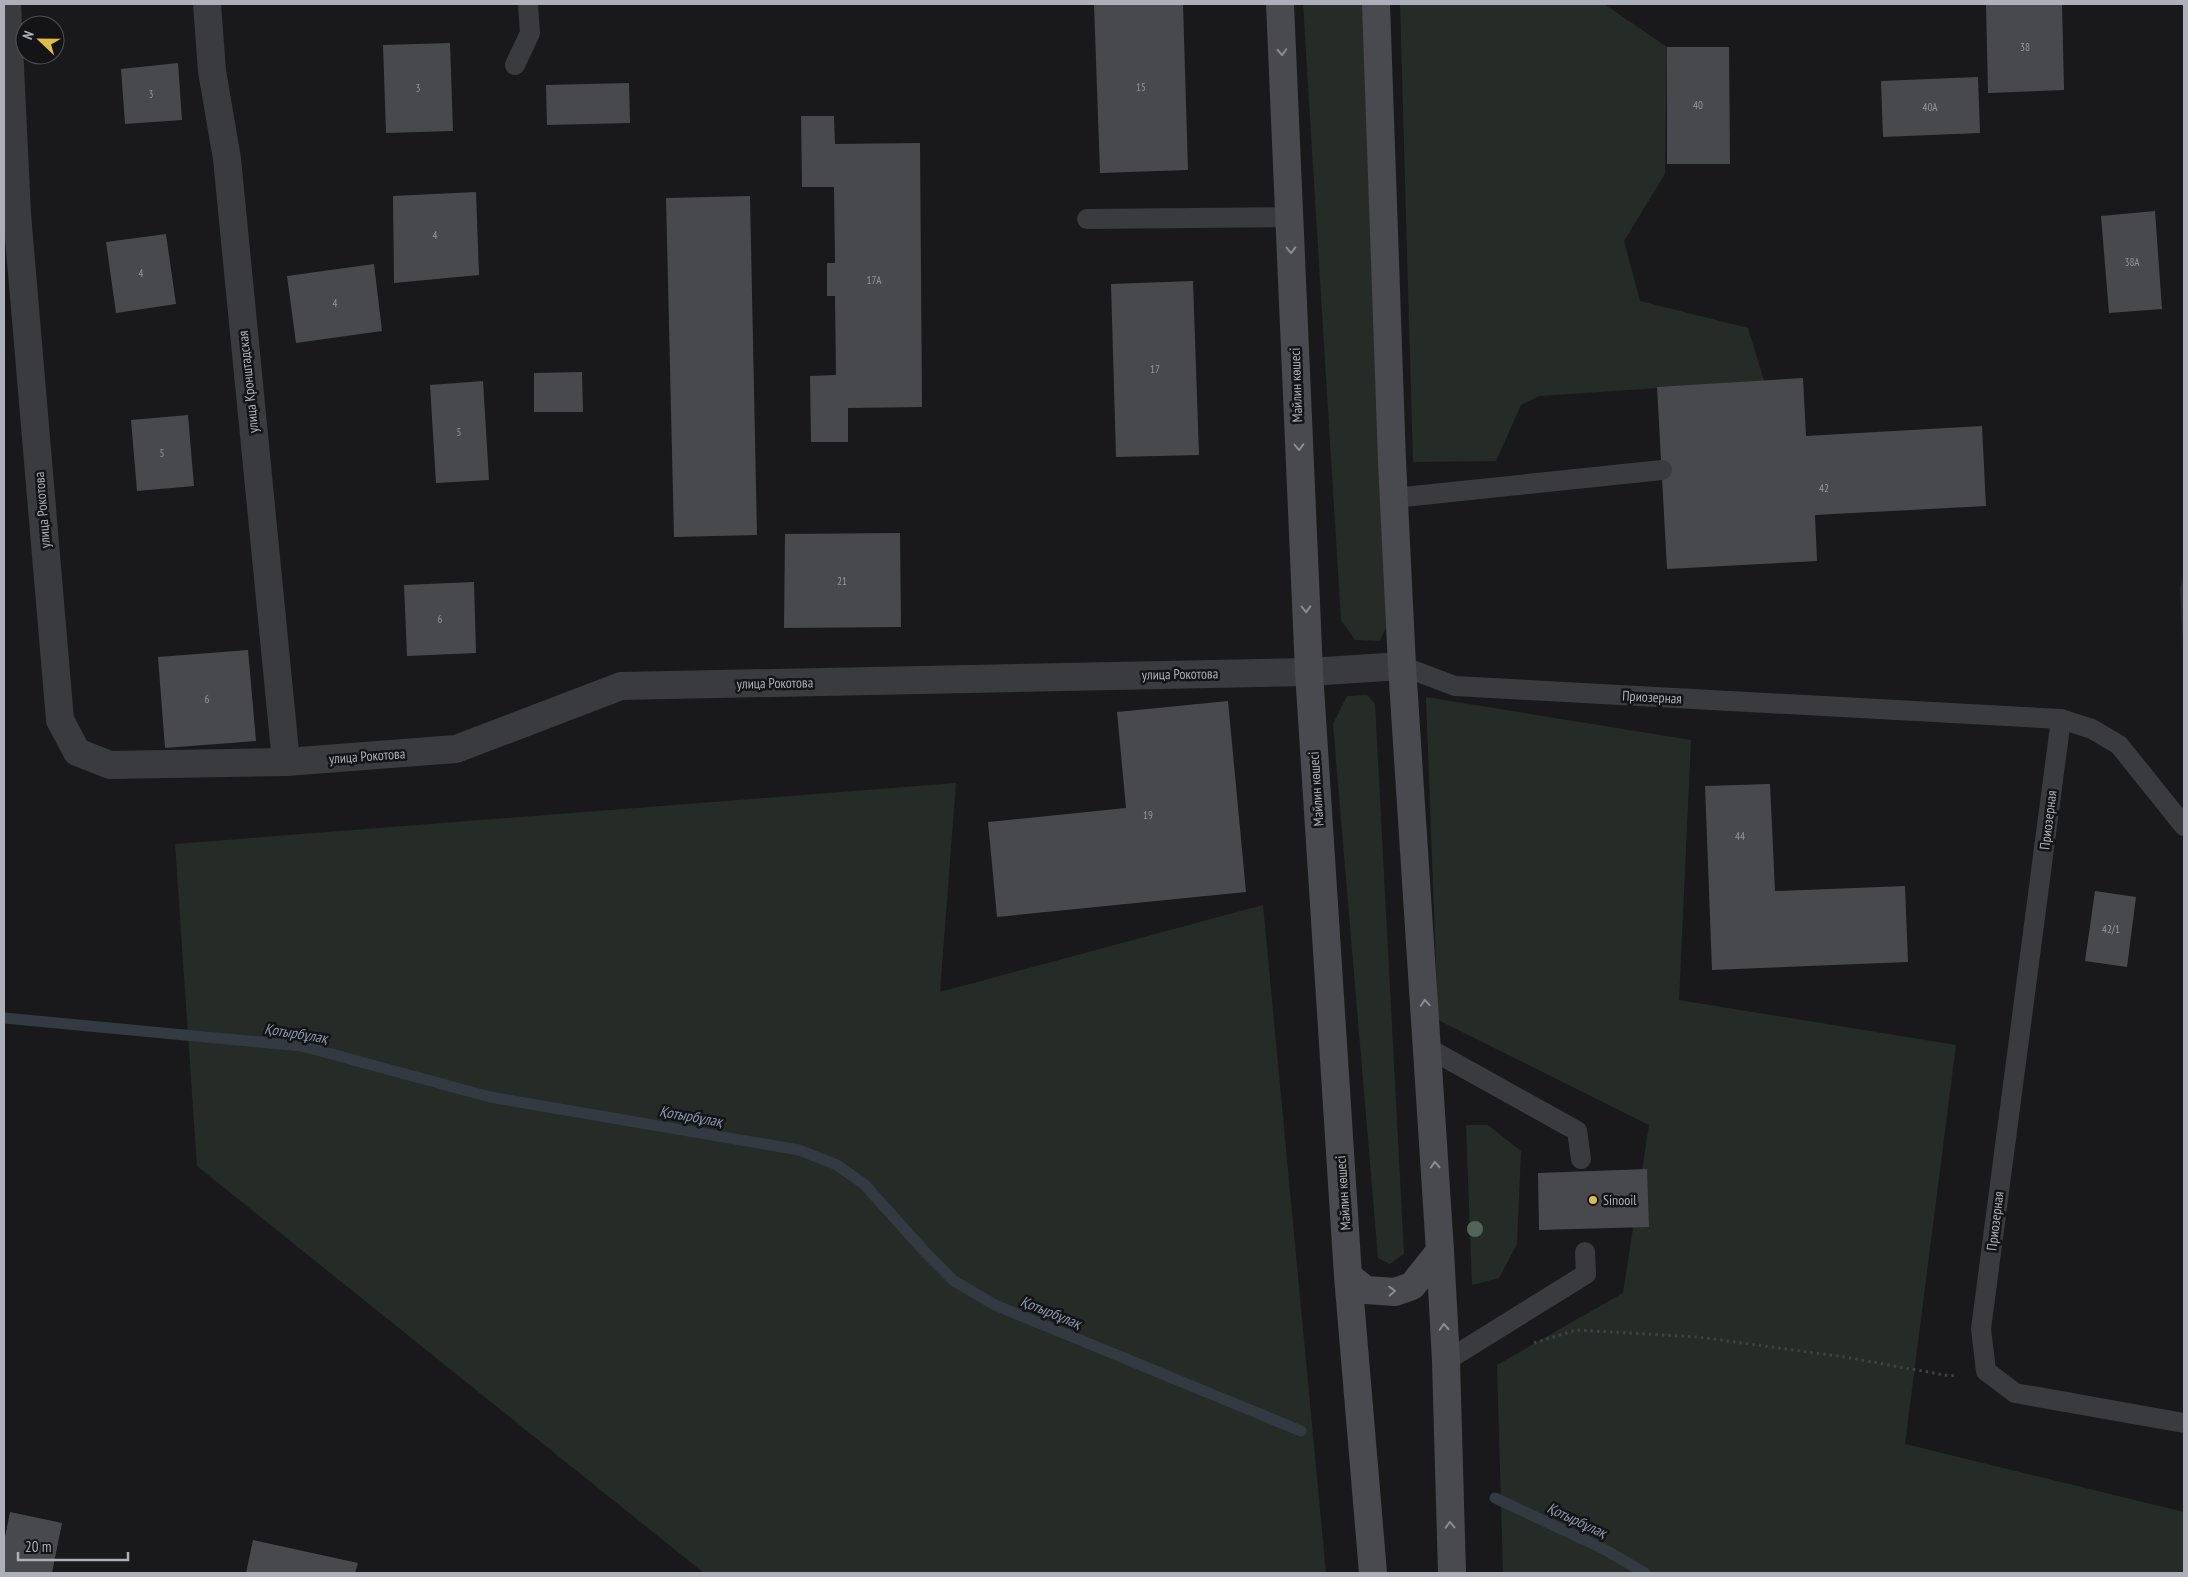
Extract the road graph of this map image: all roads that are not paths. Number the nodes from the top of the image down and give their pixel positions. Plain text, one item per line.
1 (7, 4) edge
2 (206, 4) edge
3 (528, 4) edge
4 (1280, 4) edge
5 (1376, 4) edge
6 (514, 65) dead end
7 (8, 114) edge
8 (1289, 217) junction
9 (1087, 219) dead end
10 (1662, 470) dead end
11 (1394, 498) junction
12 (1402, 666) junction
13 (1309, 672) junction
14 (2061, 719) junction
15 (286, 762) junction
16 (2184, 826) edge
17 (1428, 1048) junction
18 (1581, 1159) dead end
19 (1440, 1251) junction
20 (1585, 1252) dead end
21 (1348, 1276) junction
22 (1446, 1361) junction
23 (2184, 1423) edge
24 (1373, 1573) edge
25 (1452, 1573) edge

1 - 7 street, улица Рокотова
2 - 15 street, улица Кронштадская
3 - 6 lane
4 -> 8 main road, Майлин көшесі
5 - 11 main road
7 - 15 street, улица Рокотова
8 - 9 lane
8 -> 13 main road, Майлин көшесі
10 - 11 lane
11 - 12 main road
12 - 13 street, улица Рокотова
12 - 14 lane, Приозерная
17 -> 12 main road
13 - 15 street, улица Рокотова
13 - 21 main road, Майлин көшесі
14 - 16 lane
14 - 23 lane, Приозерная
17 - 18 lane
19 -> 17 main road
21 -> 19 main road
22 -> 19 main road
20 - 22 lane
21 - 24 main road, Майлин көшесі
25 -> 22 main road

